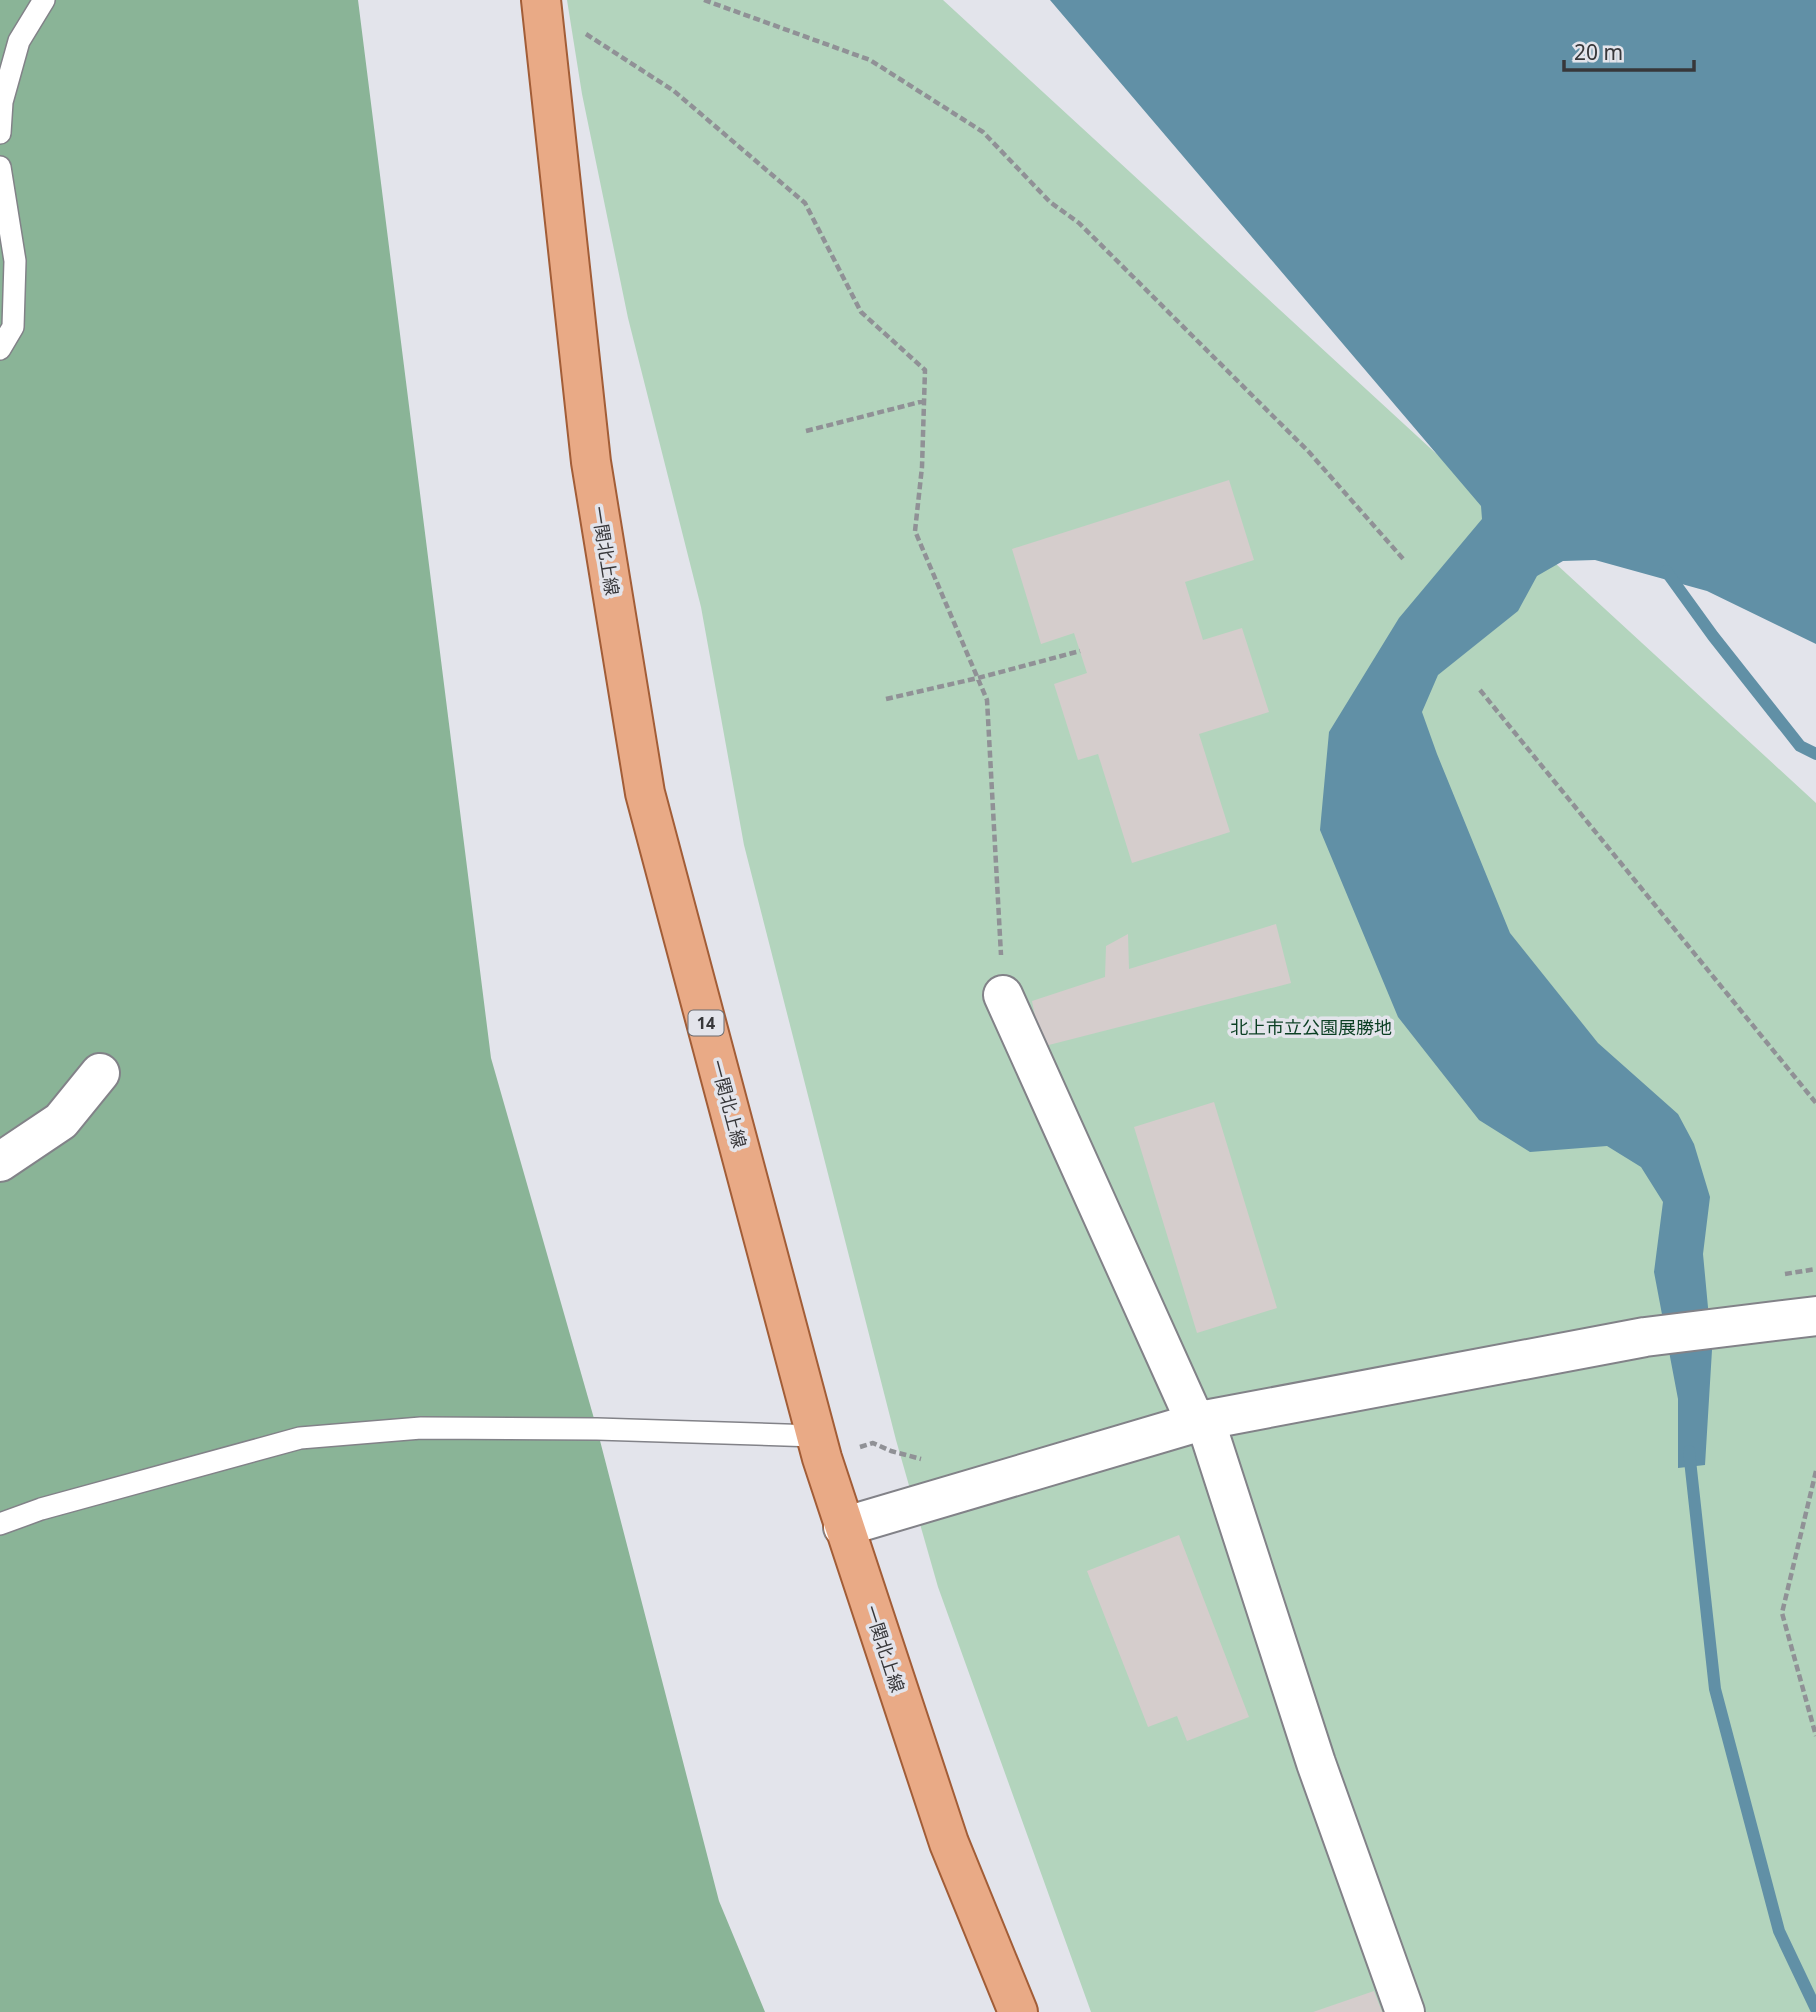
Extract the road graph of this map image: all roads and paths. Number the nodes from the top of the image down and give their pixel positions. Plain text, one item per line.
1 (44, 0) edge
2 (704, 0) edge
3 (541, 2) edge
4 (0, 133) edge
5 (0, 167) edge
6 (0, 349) edge
7 (924, 401) junction
8 (806, 431) dead end
9 (1405, 561) dead end
10 (1080, 650) dead end
11 (978, 678) junction
12 (1480, 690) dead end
13 (886, 699) dead end
14 (1003, 995) joint
15 (100, 1073) dead end
16 (1816, 1103) edge
17 (0, 1163) edge
18 (1812, 1316) edge
19 (1201, 1421) junction
20 (815, 1436) junction
21 (1816, 1471) edge
22 (0, 1524) edge
23 (843, 1527) junction
24 (1816, 1735) edge
25 (1018, 2012) edge
26 (1405, 2012) edge

1 - 4 lane
2 - 9 path
3 - 7 path
3 - 20 main road, 一関北上線 / 14
5 - 6 lane
7 - 8 path
7 - 11 path
10 - 11 path
11 - 13 path
11 - 14 path
12 - 16 path
14 - 19 street
15 - 17 street
18 - 19 street
19 - 23 street
19 - 26 street
20 - 22 lane
20 - 23 main road, 一関北上線 / 14
21 - 24 path
23 - 25 main road, 一関北上線 / 14

